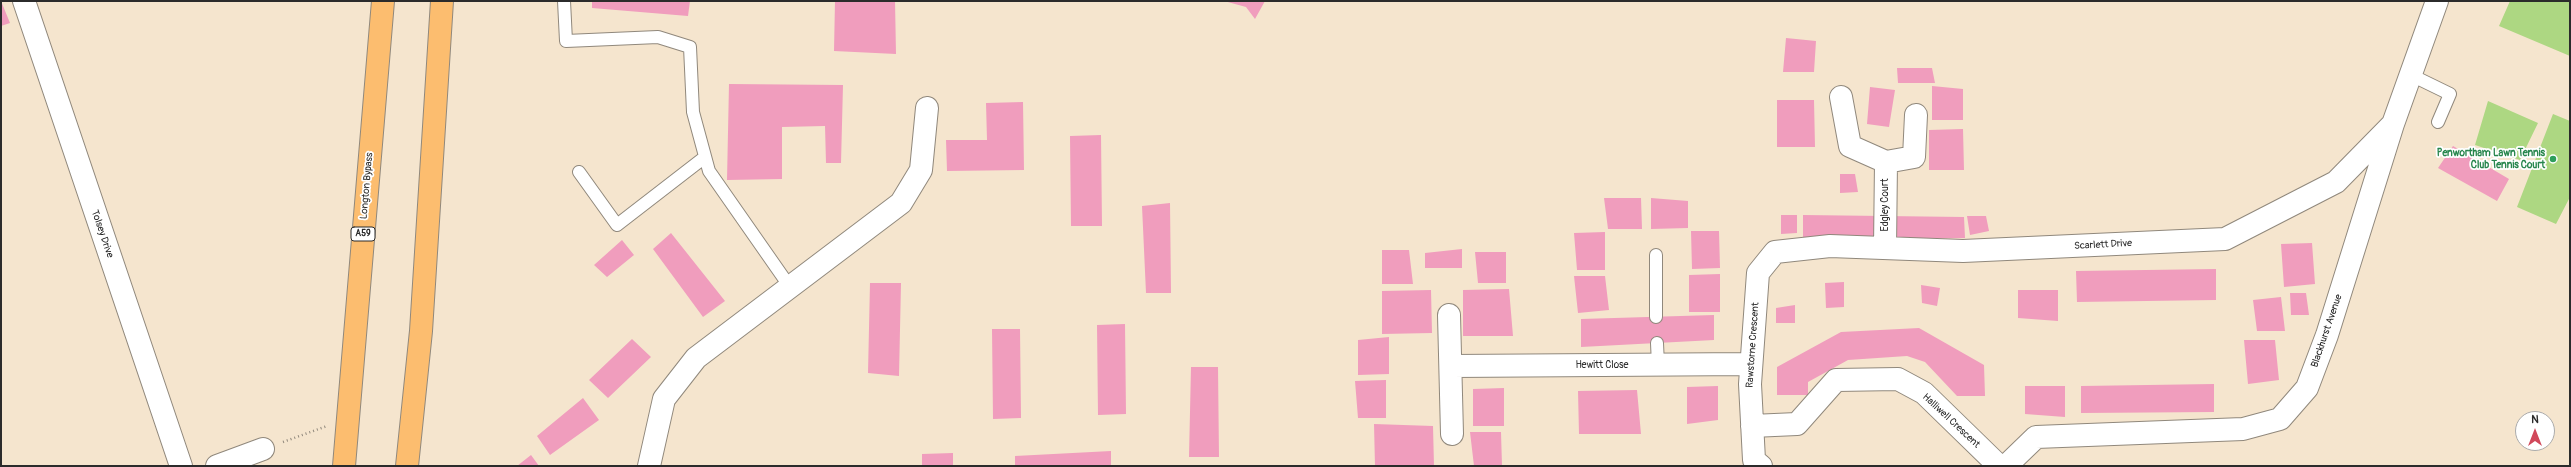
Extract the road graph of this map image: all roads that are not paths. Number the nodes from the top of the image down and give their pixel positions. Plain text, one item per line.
1 (24, 1) edge
2 (383, 1) edge
3 (442, 1) edge
4 (564, 1) edge
5 (2437, 1) edge
6 (2411, 75) junction
7 (1840, 97) dead end
8 (927, 108) dead end
9 (1916, 115) dead end
10 (2438, 122) dead end
11 (2392, 124) junction
12 (705, 156) junction
13 (1886, 162) junction
14 (579, 172) dead end
15 (1885, 248) junction
16 (1776, 252) joint
17 (1656, 255) dead end
18 (790, 287) junction
19 (1449, 315) dead end
20 (1656, 317) dead end
21 (1657, 343) dead end
22 (1658, 364) junction
23 (1751, 364) junction
24 (1452, 366) junction
25 (1752, 426) junction
26 (1452, 434) dead end
27 (264, 449) road end
28 (181, 466) edge
29 (217, 466) edge
30 (344, 466) edge
31 (407, 466) edge
32 (649, 466) edge
33 (1761, 466) edge
34 (1999, 466) edge
35 (2006, 466) edge

1 - 28 street, Tolsey Drive
2 - 30 highway, Longton Bypass / A59
3 - 31 highway
4 - 12 lane
5 - 6 street, Blackhurst Avenue
6 - 10 lane
6 - 11 street, Blackhurst Avenue
7 - 13 street
8 - 18 street
9 - 13 street
11 - 15 street, Scarlett Drive
11 - 35 street, Blackhurst Avenue
12 - 14 lane
12 - 18 lane
13 - 15 street, Edgley Court
15 - 16 street, Scarlett Drive
16 - 23 street, Rawstorne Crescent
17 - 20 lane
18 - 32 street
19 - 24 street
21 - 22 lane
22 - 23 street, Hewitt Close
22 - 24 street, Hewitt Close
23 - 25 street, Rawstorne Crescent
24 - 26 street
25 - 33 street, Rawstorne Crescent
25 - 34 street, Halliwell Crescent
27 - 29 street

